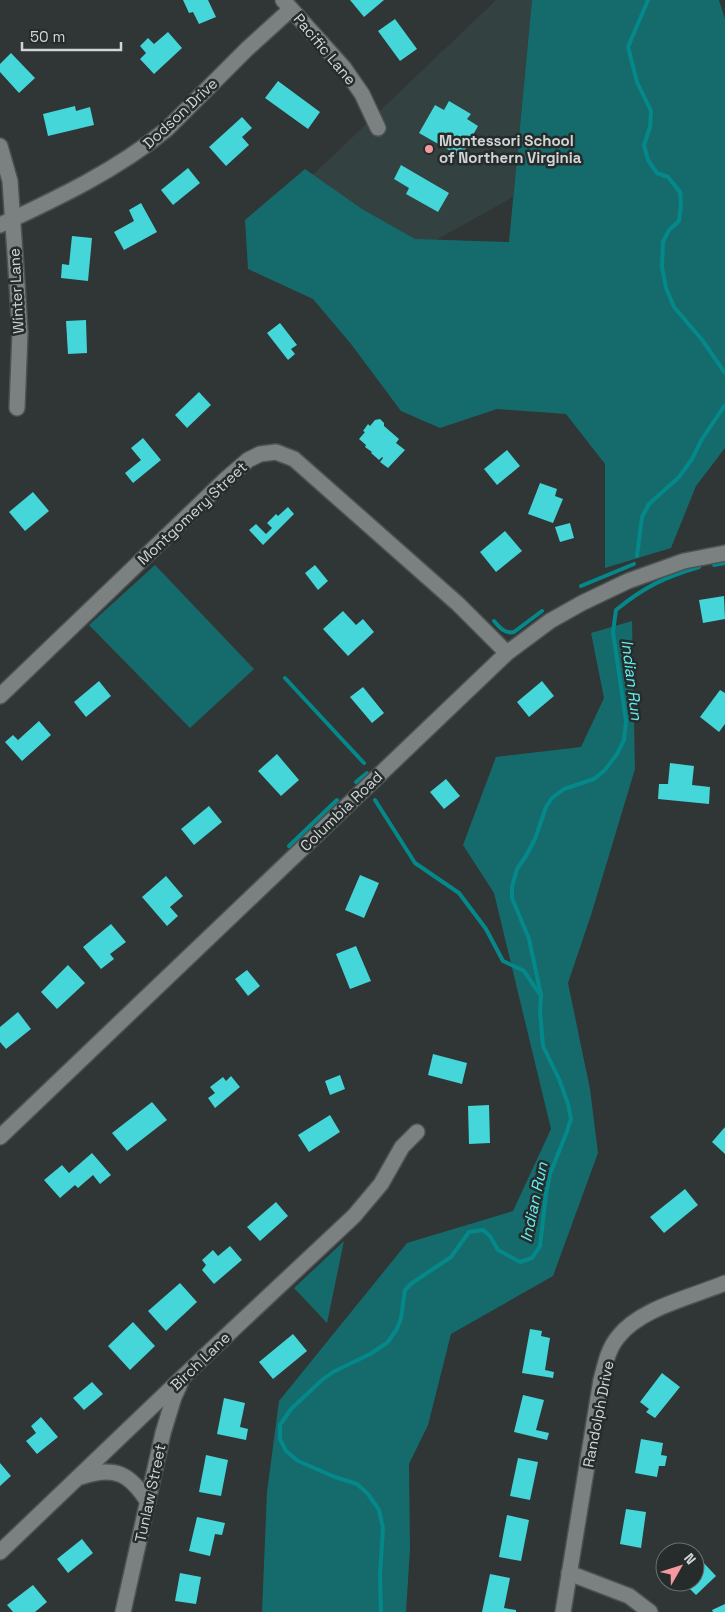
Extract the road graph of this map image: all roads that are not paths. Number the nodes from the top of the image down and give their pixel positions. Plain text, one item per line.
1 (287, 5) edge
2 (378, 128) dead end
3 (0, 146) edge
4 (6, 222) edge
5 (17, 408) dead end
6 (725, 554) edge
7 (507, 653) junction
8 (0, 696) edge
9 (417, 1132) dead end
10 (0, 1137) edge
11 (725, 1283) edge
12 (184, 1376) junction
13 (78, 1478) junction
14 (148, 1502) junction
15 (0, 1552) edge
16 (569, 1573) junction
17 (123, 1612) edge
18 (563, 1612) edge
19 (650, 1612) edge

1 - 2 street, Pacific Lane
1 - 4 street, Dodson Drive
3 - 4 street, Winter Lane
4 - 5 street, Winter Lane
6 - 7 street, Columbia Road
7 - 8 street, Montgomery Street
7 - 10 street, Columbia Road
9 - 12 street, Birch Lane
11 - 16 street, Randolph Drive
12 - 13 street, Birch Lane
12 - 14 street, Tunlaw Street
13 - 14 street
13 - 15 street, Birch Lane
14 - 17 street, Tunlaw Street
16 - 18 street, Randolph Drive
16 - 19 street

